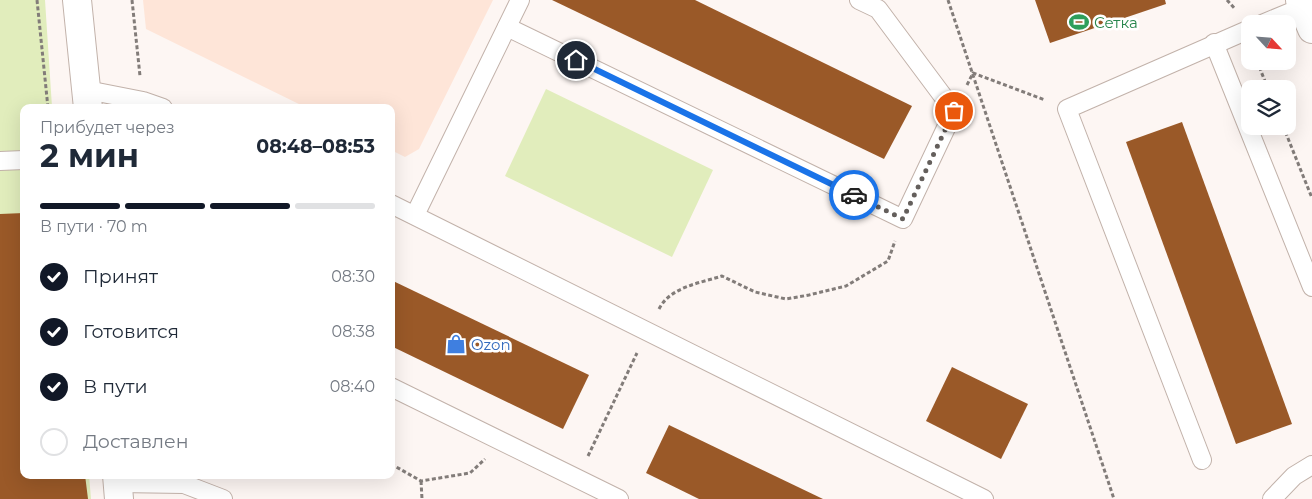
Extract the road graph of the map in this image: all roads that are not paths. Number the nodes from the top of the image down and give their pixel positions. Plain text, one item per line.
1 (77, 0) edge
2 (520, 0) edge
3 (859, 0) edge
4 (507, 27) junction
5 (1241, 33) edge
6 (1214, 44) junction
7 (88, 99) edge
8 (152, 104) edge
9 (20, 160) edge
10 (0, 161) edge
11 (395, 206) edge
12 (415, 215) junction
13 (1312, 287) edge
14 (395, 389) edge
15 (1202, 460) dead end
16 (1312, 465) edge
17 (118, 486) edge
18 (223, 499) edge
19 (619, 499) edge
20 (984, 499) edge
21 (1272, 499) edge

1 - 7 street
2 - 4 lane
3 - 4 lane
4 - 12 lane
5 - 6 lane
6 - 13 lane
6 - 15 lane
7 - 8 lane
9 - 10 lane
11 - 12 lane
12 - 20 lane
14 - 19 lane
16 - 21 lane
17 - 18 lane

